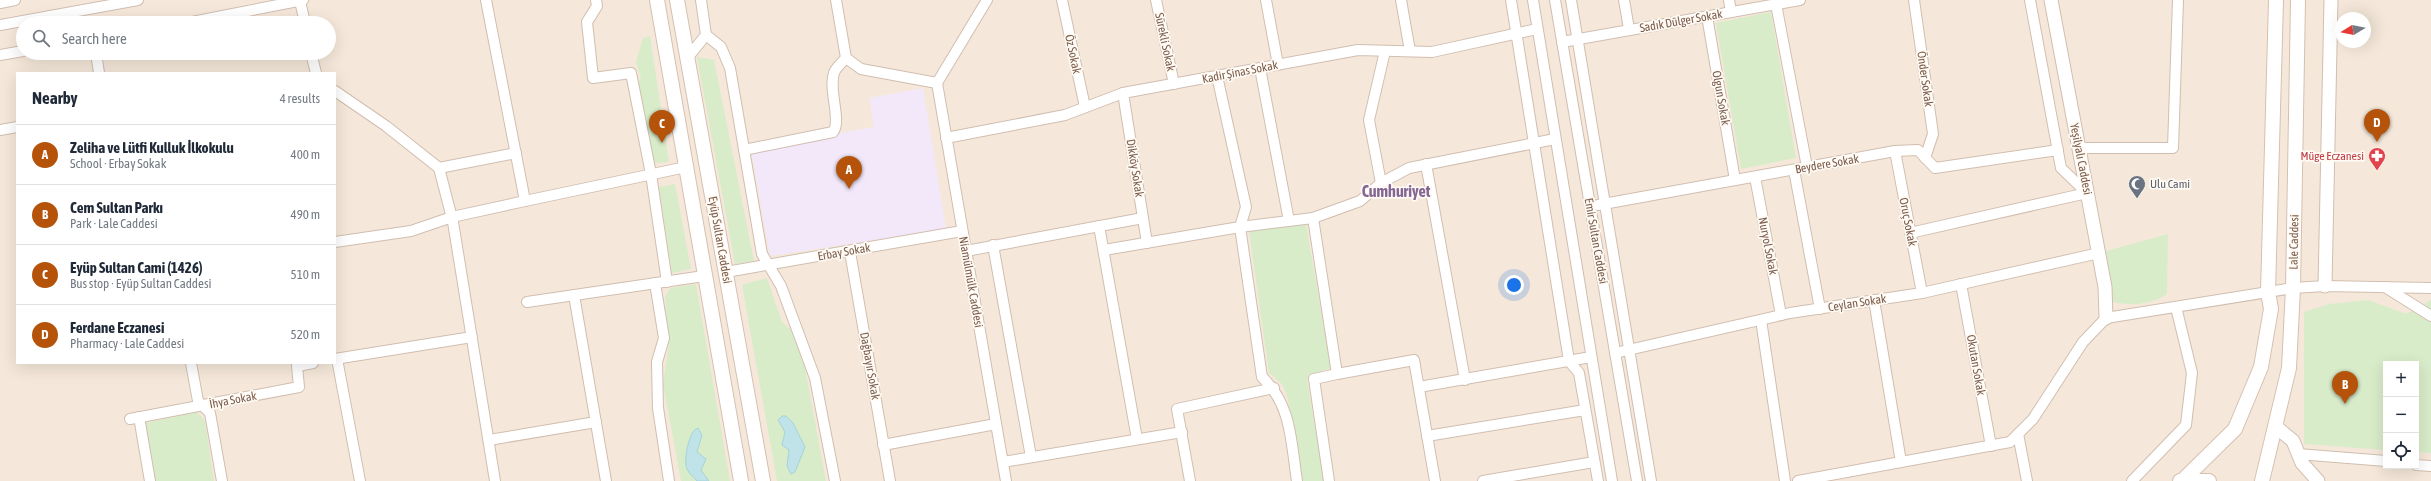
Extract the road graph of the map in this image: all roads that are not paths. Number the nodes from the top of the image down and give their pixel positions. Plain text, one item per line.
1 (15, 0) edge
2 (138, 0) edge
3 (302, 0) edge
4 (486, 0) edge
5 (596, 0) edge
6 (677, 0) edge
7 (701, 0) edge
8 (836, 0) edge
9 (987, 0) edge
10 (1062, 0) edge
11 (1156, 0) edge
12 (1266, 0) edge
13 (1401, 0) edge
14 (1511, 0) edge
15 (1533, 0) edge
16 (1555, 0) edge
17 (1571, 0) edge
18 (1624, 0) edge
19 (1728, 0) edge
20 (1800, 0) edge
21 (1914, 0) edge
22 (2030, 0) edge
23 (2051, 0) edge
24 (2178, 0) edge
25 (2276, 0) edge
26 (2298, 0) edge
27 (2331, 0) edge
28 (657, 2) edge
29 (0, 3) edge
30 (1776, 4) junction
31 (1731, 12) junction
32 (50, 16) edge
33 (223, 16) edge
34 (304, 16) edge
35 (1706, 16) junction
36 (16, 22) edge
37 (0, 25) edge
38 (1537, 29) junction
39 (1629, 29) junction
40 (1518, 33) junction
41 (706, 35) junction
42 (1578, 39) junction
43 (1562, 42) junction
44 (1384, 50) junction
45 (1410, 51) junction
46 (16, 52) edge
47 (0, 55) edge
48 (688, 57) junction
49 (846, 58) junction
50 (97, 60) edge
51 (313, 60) edge
52 (1278, 65) junction
53 (1260, 68) junction
54 (99, 72) edge
55 (316, 72) edge
56 (1217, 76) junction
57 (937, 83) junction
58 (1174, 84) junction
59 (336, 92) edge
60 (1123, 93) junction
61 (1085, 107) junction
62 (16, 127) edge
63 (0, 130) edge
64 (946, 138) junction
65 (1555, 139) junction
66 (1534, 143) junction
67 (2079, 148) junction
68 (744, 150) junction
69 (2058, 150) junction
70 (1895, 151) junction
71 (516, 153) junction
72 (1925, 158) junction
73 (1426, 164) junction
74 (686, 167) junction
75 (1807, 167) junction
76 (439, 168) junction
77 (1794, 170) junction
78 (651, 174) junction
79 (1755, 177) junction
80 (1735, 180) junction
81 (1380, 183) junction
82 (2087, 193) junction
83 (526, 201) junction
84 (1604, 204) junction
85 (1590, 207) junction
86 (452, 217) junction
87 (1143, 218) junction
88 (1313, 218) junction
89 (1289, 221) junction
90 (1099, 226) junction
91 (1240, 227) junction
92 (962, 230) junction
93 (1910, 234) junction
94 (336, 242) edge
95 (1147, 243) junction
96 (993, 245) junction
97 (966, 250) junction
98 (1104, 250) junction
99 (850, 252) junction
100 (2099, 253) junction
101 (767, 265) junction
102 (726, 272) junction
103 (704, 276) junction
104 (667, 282) junction
105 (655, 283) junction
106 (1961, 284) junction
107 (2324, 286) junction
108 (2384, 286) junction
109 (2293, 288) junction
110 (2431, 288) edge
111 (2268, 292) junction
112 (1922, 293) junction
113 (574, 295) junction
114 (1874, 300) junction
115 (527, 302) dead end
116 (2176, 307) junction
117 (1820, 309) junction
118 (1781, 315) junction
119 (2431, 316) edge
120 (2106, 318) junction
121 (1761, 320) junction
122 (472, 337) junction
123 (1630, 350) junction
124 (1615, 353) junction
125 (1591, 358) junction
126 (336, 359) edge
127 (1569, 362) junction
128 (191, 364) edge
129 (297, 364) edge
130 (1337, 374) junction
131 (1464, 380) junction
132 (1419, 387) junction
133 (1274, 388) junction
134 (206, 409) junction
135 (1585, 410) junction
136 (596, 422) junction
137 (996, 424) junction
138 (2275, 426) junction
139 (1182, 432) junction
140 (2018, 434) junction
141 (1428, 436) junction
142 (489, 440) junction
143 (1137, 440) junction
144 (883, 445) junction
145 (1991, 446) junction
146 (2298, 454) junction
147 (1031, 457) junction
148 (2383, 461) edge
149 (1003, 462) junction
150 (1594, 462) junction
151 (1901, 462) junction
152 (2419, 465) edge
153 (2431, 466) edge
154 (2181, 480) edge
155 (150, 481) edge
156 (222, 481) edge
157 (360, 481) edge
158 (495, 481) edge
159 (606, 481) edge
160 (669, 481) edge
161 (741, 481) edge
162 (763, 481) edge
163 (835, 481) edge
164 (890, 481) edge
165 (1006, 481) edge
166 (1190, 481) edge
167 (1297, 481) edge
168 (1329, 481) edge
169 (1435, 481) edge
170 (1482, 481) edge
171 (1598, 481) edge
172 (1612, 481) edge
173 (1637, 481) edge
174 (1651, 481) edge
175 (1784, 481) edge
176 (1800, 481) edge
177 (2027, 481) edge
178 (2132, 481) edge
179 (2209, 481) edge
180 (2262, 481) edge
181 (2318, 481) edge

1 - 29 street
2 - 32 street
3 - 33 street
3 - 34 street
4 - 71 street
5 - 78 street
6 - 48 main road, Eyüp Sultan Caddesi
7 - 41 street
8 - 49 street
9 - 57 street
10 - 61 street, Öz Sokak
11 - 58 street, Sürekli Sokak
12 - 52 street
13 - 45 street
14 - 40 street
15 - 38 street, Emir Sultan Caddesi
16 - 43 street, Emir Sultan Caddesi
17 - 42 street
18 - 39 street
19 - 31 street
20 - 30 street, Sadık Dülger Sokak
21 - 72 street, Önder Sokak
22 - 69 street
23 - 67 street, Yeşilyalı Caddesi
24 - 67 street
25 - 111 main road, Lale Caddesi
26 - 109 main road, Lale Caddesi
27 - 107 street
28 - 74 main road, Eyüp Sultan Caddesi
30 - 31 street, Sadık Dülger Sokak
30 - 75 street
31 - 35 street, Sadık Dülger Sokak
35 - 39 street, Sadık Dülger Sokak
35 - 80 street, Olgun Sokak
36 - 37 street
38 - 40 street, Kadir Şinas Sokak
38 - 65 street, Emir Sultan Caddesi
39 - 42 street, Sadık Dülger Sokak
40 - 45 street, Kadir Şinas Sokak
40 - 66 street
41 - 48 street
41 - 68 street
42 - 43 street, Sadık Dülger Sokak
42 - 84 street
43 - 85 street, Emir Sultan Caddesi
44 - 45 street, Kadir Şinas Sokak
44 - 52 street, Kadir Şinas Sokak
44 - 81 street
46 - 47 street
48 - 102 main road, Eyüp Sultan Caddesi
49 - 57 street
49 - 68 street
50 - 54 street
51 - 55 street
52 - 53 street, Kadir Şinas Sokak
53 - 56 street, Kadir Şinas Sokak
53 - 89 street
56 - 58 street, Kadir Şinas Sokak
56 - 91 street
57 - 64 street, Niamülmülk Caddesi
58 - 60 street, Kadir Şinas Sokak
59 - 76 street
60 - 61 street, Kadir Şinas Sokak
60 - 87 street, Dikköy Sokak
61 - 64 street, Kadir Şinas Sokak
62 - 63 street
64 - 92 street, Niamülmülk Caddesi
65 - 66 street
65 - 125 street, Emir Sultan Caddesi
66 - 73 street
66 - 127 street
67 - 82 street, Yeşilyalı Caddesi
68 - 101 street
69 - 72 street, Beydere Sokak
69 - 82 street
70 - 72 street, Beydere Sokak
70 - 75 street, Beydere Sokak
70 - 93 street, Oruç Sokak
71 - 76 street
71 - 83 street
73 - 81 street
73 - 131 street
74 - 78 street
74 - 103 main road, Eyüp Sultan Caddesi
75 - 77 street, Beydere Sokak
76 - 86 street
77 - 79 street, Beydere Sokak
77 - 117 street
78 - 83 street
78 - 104 street
79 - 80 street, Beydere Sokak
79 - 118 street, Nuryol Sokak
80 - 84 street, Beydere Sokak
81 - 88 street
82 - 93 street
82 - 100 street, Yeşilyalı Caddesi
83 - 86 street
84 - 85 street, Beydere Sokak
84 - 123 street
85 - 124 street, Emir Sultan Caddesi
86 - 94 street
86 - 122 street
87 - 90 street
87 - 95 street, Dikköy Sokak
88 - 89 street
88 - 130 street
89 - 91 street
90 - 96 street
90 - 98 street
91 - 95 street
91 - 133 street
92 - 97 street, Niamülmülk Caddesi
92 - 99 street, Erbay Sokak
93 - 112 street, Oruç Sokak
95 - 98 street
96 - 97 street
96 - 147 street
97 - 137 street, Niamülmülk Caddesi
98 - 143 street
99 - 101 street, Erbay Sokak
99 - 144 street, Dağbayır Sokak
100 - 106 street, Ceylan Sokak
100 - 120 street, Yeşilyalı Caddesi
101 - 102 street, Erbay Sokak
101 - 163 street
102 - 162 main road, Eyüp Sultan Caddesi
103 - 104 street
103 - 161 main road, Eyüp Sultan Caddesi
104 - 105 street
105 - 113 street
105 - 160 street
106 - 112 street, Ceylan Sokak
106 - 145 street, Okutan Sokak
107 - 108 street
107 - 109 street
108 - 110 street
108 - 119 street
109 - 111 street
109 - 138 main road, Lale Caddesi
111 - 116 street
111 - 154 main road, Lale Caddesi
112 - 114 street, Ceylan Sokak
113 - 115 street
113 - 136 street
114 - 117 street, Ceylan Sokak
114 - 151 street
116 - 120 street
116 - 178 street
117 - 118 street, Ceylan Sokak
118 - 121 street, Ceylan Sokak
120 - 140 street
121 - 123 street, Ceylan Sokak
121 - 175 street
122 - 126 street
122 - 142 street
123 - 124 street, Ceylan Sokak
123 - 174 street
124 - 173 street, Emir Sultan Caddesi
125 - 127 street
125 - 172 street, Emir Sultan Caddesi
126 - 157 street
127 - 131 street
127 - 135 street
128 - 134 street
129 - 134 street, İhya Sokak
130 - 132 street
130 - 168 street
131 - 132 street
132 - 141 street
133 - 139 street
133 - 167 street
134 - 155 street, İhya Sokak
134 - 156 street
135 - 141 street
135 - 150 street
136 - 142 street
136 - 159 street
137 - 144 street
137 - 149 street, Niamülmülk Caddesi
138 - 146 street
138 - 180 main road, Lale Caddesi
139 - 143 street
139 - 166 street
140 - 145 street
140 - 177 street
141 - 169 street
142 - 158 street
143 - 147 street
144 - 164 street, Dağbayır Sokak
145 - 151 street
146 - 148 street
146 - 181 street
147 - 149 street
149 - 165 street, Niamülmülk Caddesi
150 - 170 street
150 - 171 street
151 - 176 street
152 - 153 street
154 - 179 main road

